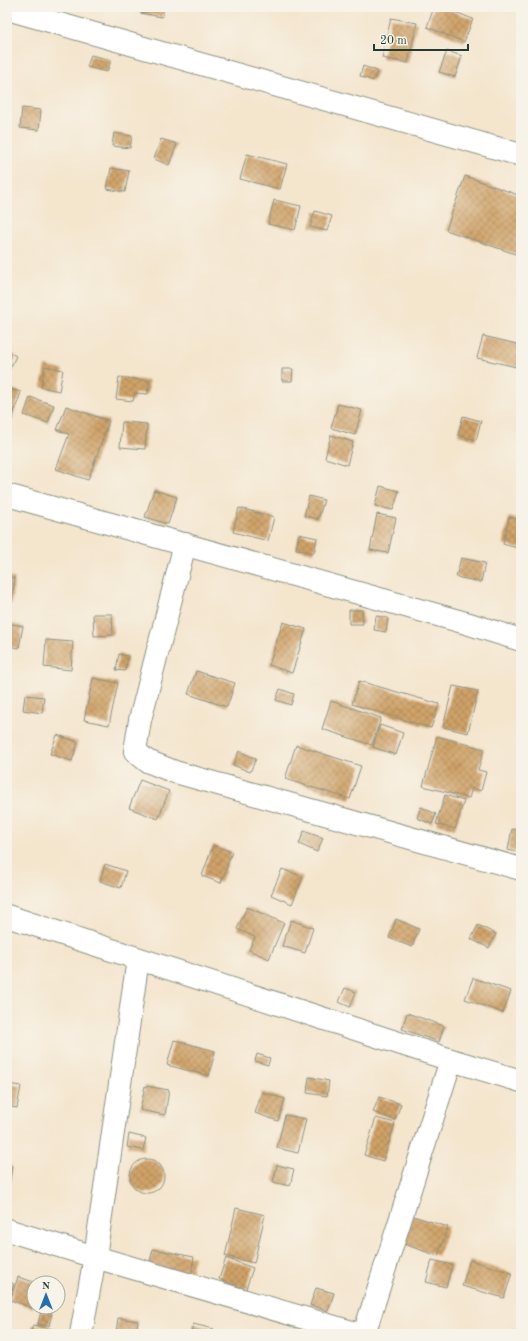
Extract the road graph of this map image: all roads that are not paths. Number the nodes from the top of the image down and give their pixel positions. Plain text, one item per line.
1 (7, 9) edge
2 (521, 155) edge
3 (7, 495) edge
4 (185, 544) junction
5 (521, 640) edge
6 (521, 869) edge
7 (7, 916) edge
8 (138, 958) junction
9 (451, 1060) junction
10 (521, 1081) edge
11 (7, 1230) edge
12 (95, 1257) junction
13 (81, 1334) edge
14 (359, 1334) edge
15 (364, 1334) edge

1 - 2 street
3 - 4 street
4 - 5 street
4 - 6 street
7 - 8 street
8 - 9 street
8 - 12 street
9 - 10 street
9 - 15 street
11 - 12 street
12 - 13 street
12 - 14 street

